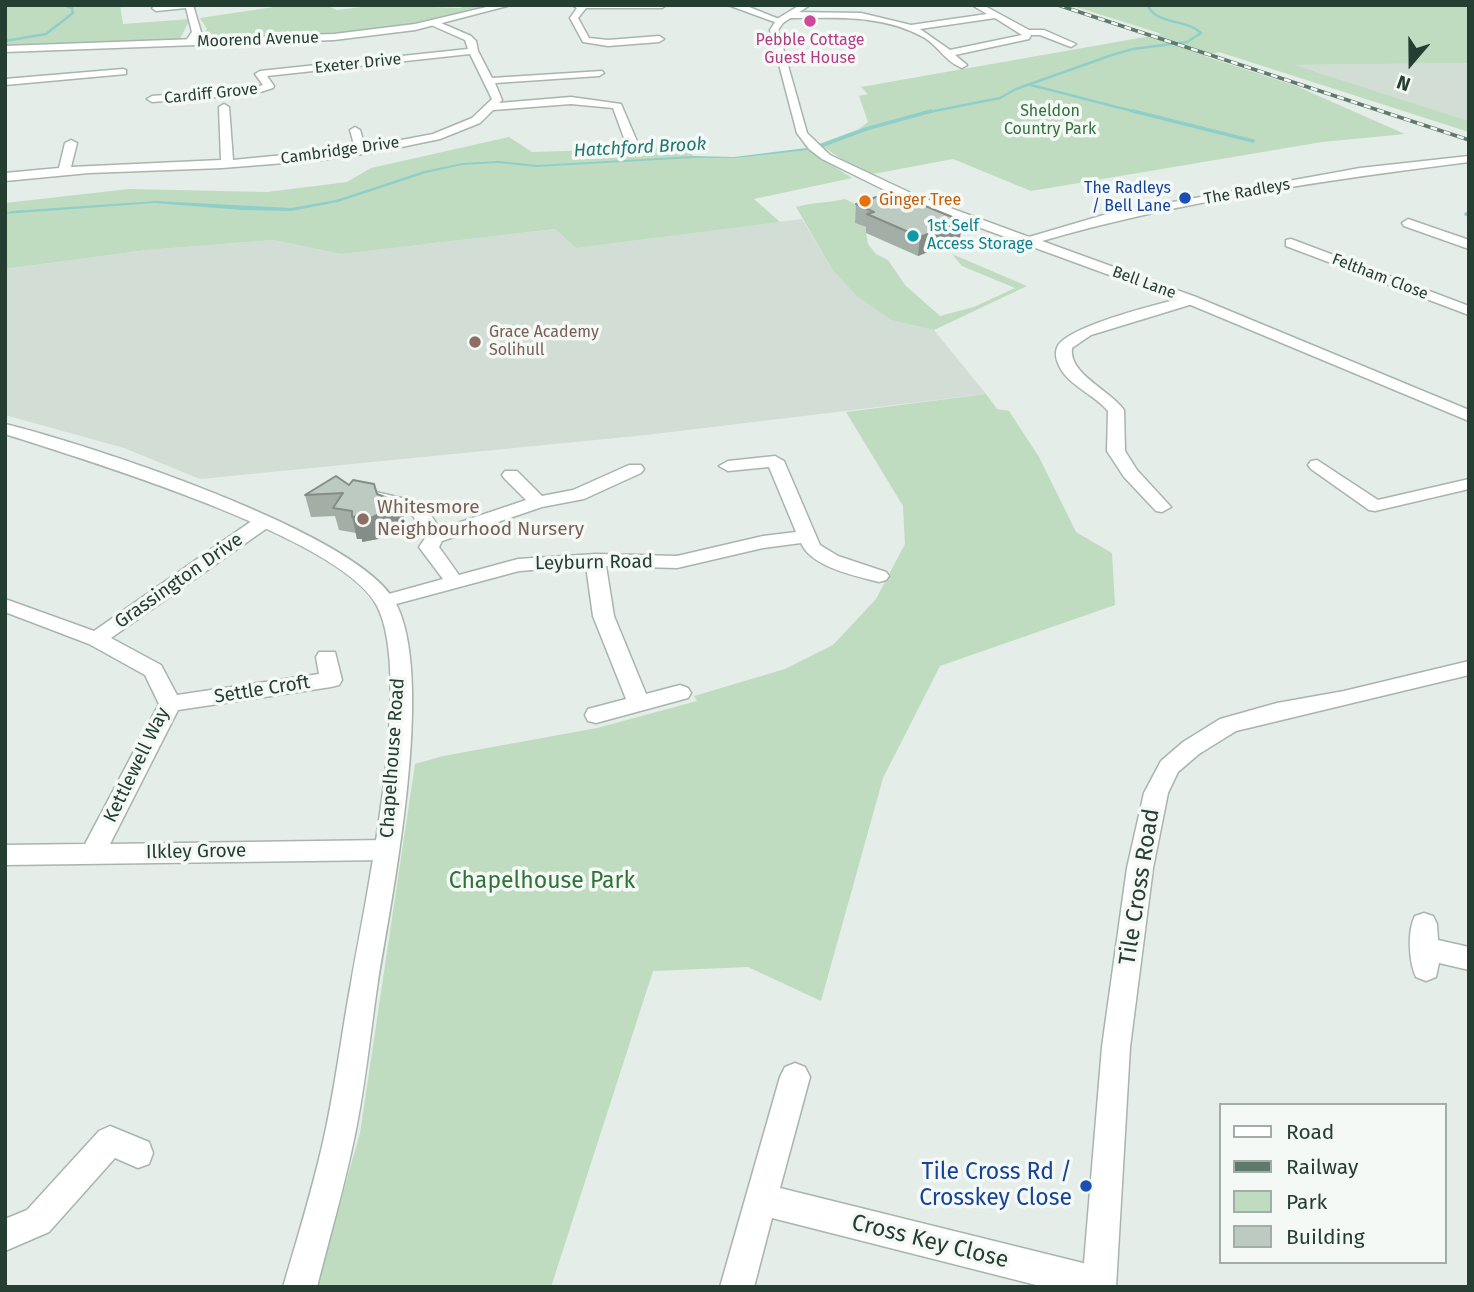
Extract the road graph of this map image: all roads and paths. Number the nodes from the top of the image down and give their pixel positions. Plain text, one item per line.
1 (189, 5) edge
2 (507, 5) edge
3 (662, 5) edge
4 (732, 5) edge
5 (806, 5) edge
6 (976, 5) edge
7 (579, 6) edge
8 (156, 8) dead end
9 (994, 16) junction
10 (785, 18) junction
11 (434, 23) junction
12 (912, 27) junction
13 (1028, 33) junction
14 (659, 39) dead end
15 (190, 42) junction
16 (1071, 44) dead end
17 (5, 48) edge
18 (473, 51) junction
19 (946, 54) junction
20 (962, 65) dead end
21 (123, 72) dead end
22 (603, 74) dead end
23 (488, 81) junction
24 (5, 82) edge
25 (269, 86) joint
26 (152, 99) dead end
27 (225, 107) dead end
28 (494, 107) junction
29 (355, 130) dead end
30 (71, 143) dead end
31 (633, 146) dead end
32 (361, 151) junction
33 (1469, 159) edge
34 (222, 164) junction
35 (64, 170) junction
36 (5, 177) edge
37 (1407, 223) dead end
38 (1028, 241) junction
39 (1291, 243) dead end
40 (1469, 246) edge
41 (1191, 300) junction
42 (1469, 311) edge
43 (1469, 416) edge
44 (5, 429) edge
45 (1317, 465) dead end
46 (728, 466) dead end
47 (635, 469) dead end
48 (511, 475) dead end
49 (1469, 484) edge
50 (342, 491) edge
51 (538, 502) junction
52 (1162, 507) dead end
53 (263, 522) junction
54 (435, 537) junction
55 (806, 537) junction
56 (596, 561) junction
57 (879, 576) dead end
58 (454, 581) junction
59 (385, 601) junction
60 (10, 611) edge
61 (96, 639) junction
62 (327, 657) dead end
63 (1469, 668) edge
64 (680, 693) dead end
65 (639, 703) junction
66 (170, 704) junction
67 (596, 715) dead end
68 (386, 850) junction
69 (92, 854) junction
70 (5, 855) edge
71 (1426, 947) dead end
72 (1469, 959) edge
73 (794, 1077) dead end
74 (138, 1153) dead end
75 (761, 1199) junction
76 (5, 1235) edge
77 (1099, 1286) edge
78 (300, 1287) edge
79 (737, 1287) edge

1 - 8 street
1 - 15 street
2 - 11 street, Moorend Avenue
3 - 7 street
4 - 10 street
5 - 10 street
6 - 9 street
7 - 14 street
9 - 12 street
9 - 13 street
10 - 12 street
10 - 38 street, Bell Lane
11 - 15 street, Moorend Avenue
11 - 18 street
12 - 19 street
13 - 16 street
13 - 19 street
15 - 17 street, Moorend Avenue
18 - 23 street
18 - 25 street, Exeter Drive
19 - 20 street
21 - 24 street
22 - 23 street
23 - 28 street
25 - 26 street, Cardiff Grove
27 - 34 street
28 - 31 street
28 - 32 street, Cambridge Drive
29 - 32 street
30 - 35 street
32 - 34 street, Cambridge Drive
33 - 38 street, The Radleys
34 - 35 street, Cambridge Drive
35 - 36 street, Cambridge Drive
37 - 40 street
38 - 41 street, Bell Lane
39 - 42 street, Feltham Close
41 - 43 street, Bell Lane
41 - 52 street
44 - 53 street, Chapelhouse Road
45 - 49 street
46 - 55 street
47 - 51 street
48 - 51 street
50 - 54 street
51 - 54 street
53 - 59 street, Chapelhouse Road
53 - 61 street, Grassington Drive
54 - 58 street
55 - 56 street, Leyburn Road
55 - 57 street
56 - 58 street, Leyburn Road
56 - 65 street
58 - 59 street, Leyburn Road
59 - 68 street, Chapelhouse Road
60 - 61 street, Kettlewell Way
61 - 66 street, Kettlewell Way
62 - 66 street, Settle Croft
63 - 77 street, Tile Cross Road
64 - 65 street
65 - 67 street
66 - 69 street, Kettlewell Way
68 - 69 street, Ilkley Grove
68 - 78 street, Chapelhouse Road
69 - 70 street, Ilkley Grove
71 - 72 street
73 - 75 street
74 - 76 street
75 - 77 street, Cross Key Close
75 - 79 street

